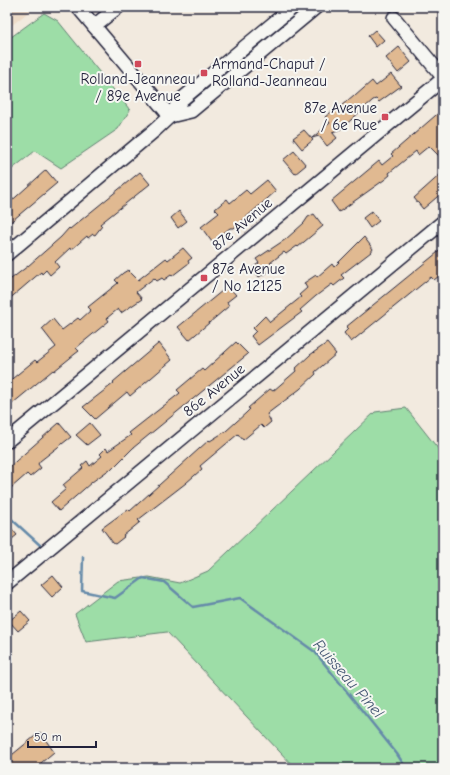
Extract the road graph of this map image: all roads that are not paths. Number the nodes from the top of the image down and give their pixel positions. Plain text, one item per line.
1 (78, 7) edge
2 (118, 7) edge
3 (293, 7) edge
4 (316, 7) edge
5 (394, 18) dead end
6 (94, 26) junction
7 (443, 78) edge
8 (170, 116) junction
9 (443, 222) edge
10 (7, 254) edge
11 (7, 441) edge
12 (7, 583) edge

1 - 6 street
2 - 6 street
3 - 8 street
4 - 8 street
5 - 7 street
6 - 8 street
7 - 11 street, 87e Avenue
8 - 10 street
9 - 12 street, 86e Avenue

